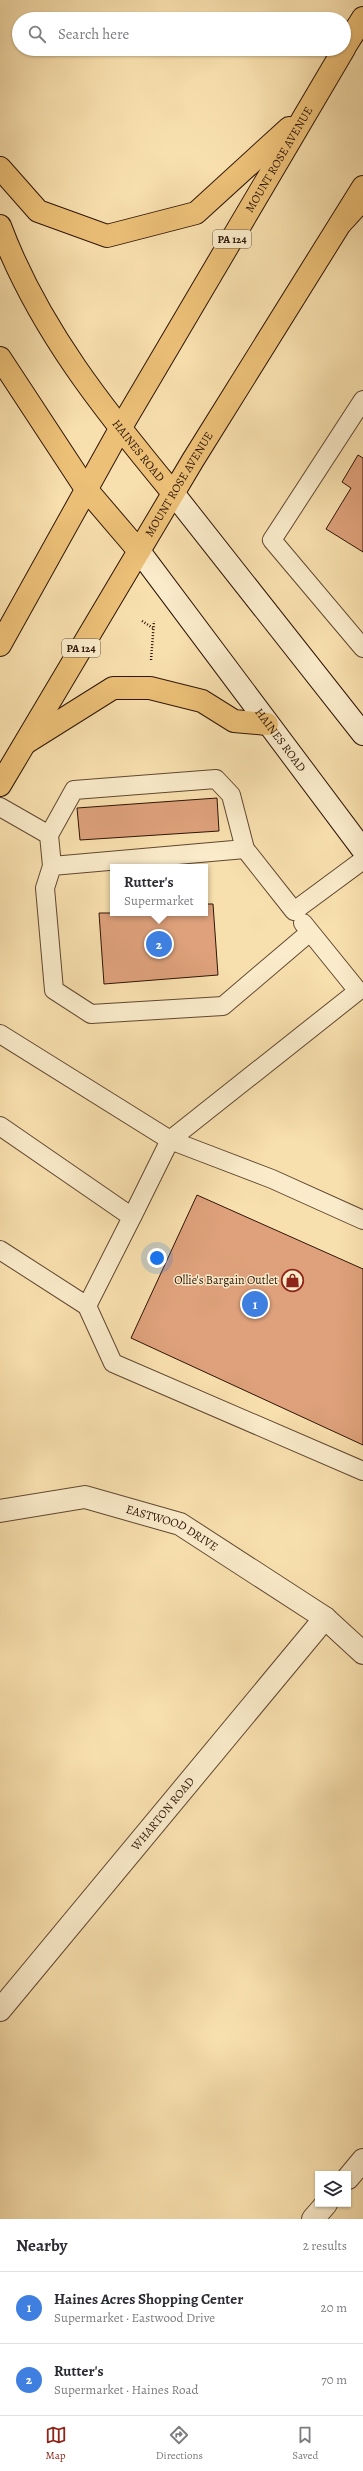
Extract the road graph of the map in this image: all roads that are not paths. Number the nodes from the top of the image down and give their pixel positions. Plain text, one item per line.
1 (363, 18) edge
2 (351, 38) edge
3 (340, 56) edge
4 (306, 112) junction
5 (0, 168) edge
6 (363, 187) edge
7 (363, 199) edge
8 (341, 223) junction
9 (0, 226) edge
10 (0, 358) edge
11 (363, 400) edge
12 (120, 429) junction
13 (86, 489) junction
14 (174, 493) junction
15 (139, 551) junction
16 (0, 645) edge
17 (363, 648) edge
18 (267, 724) junction
19 (363, 734) edge
20 (23, 745) junction
21 (0, 785) edge
22 (0, 807) edge
23 (49, 835) junction
24 (245, 849) junction
25 (363, 850) edge
26 (363, 860) edge
27 (52, 866) junction
28 (294, 911) junction
29 (310, 932) junction
30 (0, 1034) edge
31 (0, 1126) edge
32 (170, 1140) junction
33 (132, 1216) junction
34 (363, 1220) edge
35 (0, 1250) edge
36 (87, 1306) junction
37 (363, 1471) edge
38 (0, 1511) edge
39 (325, 1618) junction
40 (363, 1653) edge
41 (0, 2010) edge
42 (363, 2160) edge
43 (351, 2174) edge
44 (323, 2207) edge
45 (313, 2219) edge

1 - 2 main road, MOUNT ROSE AVENUE / PA 124
3 - 4 main road, MOUNT ROSE AVENUE / PA 124
4 - 5 main road
4 - 12 main road, MOUNT ROSE AVENUE / PA 124
6 - 8 main road, MOUNT ROSE AVENUE / PA 124
7 - 8 main road
8 - 14 main road, MOUNT ROSE AVENUE / PA 124
9 - 12 main road, HAINES ROAD
10 - 13 main road, HAINES ROAD
11 - 17 lane
12 - 13 main road, MOUNT ROSE AVENUE / PA 124
12 - 14 main road, HAINES ROAD
13 - 15 main road, HAINES ROAD
13 - 16 main road, MOUNT ROSE AVENUE / PA 124
14 - 15 main road, MOUNT ROSE AVENUE / PA 124
14 - 19 street, HAINES ROAD
15 - 18 street, HAINES ROAD
15 - 20 main road, MOUNT ROSE AVENUE / PA 124
18 - 20 main road
18 - 25 street, HAINES ROAD
20 - 21 main road, MOUNT ROSE AVENUE / PA 124
22 - 23 lane
23 - 24 lane
23 - 27 lane
24 - 27 lane
24 - 28 lane
26 - 28 lane
27 - 29 lane
28 - 29 lane
29 - 32 lane
30 - 32 lane
31 - 33 lane
32 - 33 lane
32 - 34 lane
33 - 36 lane
35 - 36 lane
36 - 37 lane
38 - 39 street, EASTWOOD DRIVE
39 - 40 street, EASTWOOD DRIVE
39 - 41 street, WHARTON ROAD
42 - 43 street
44 - 45 street

